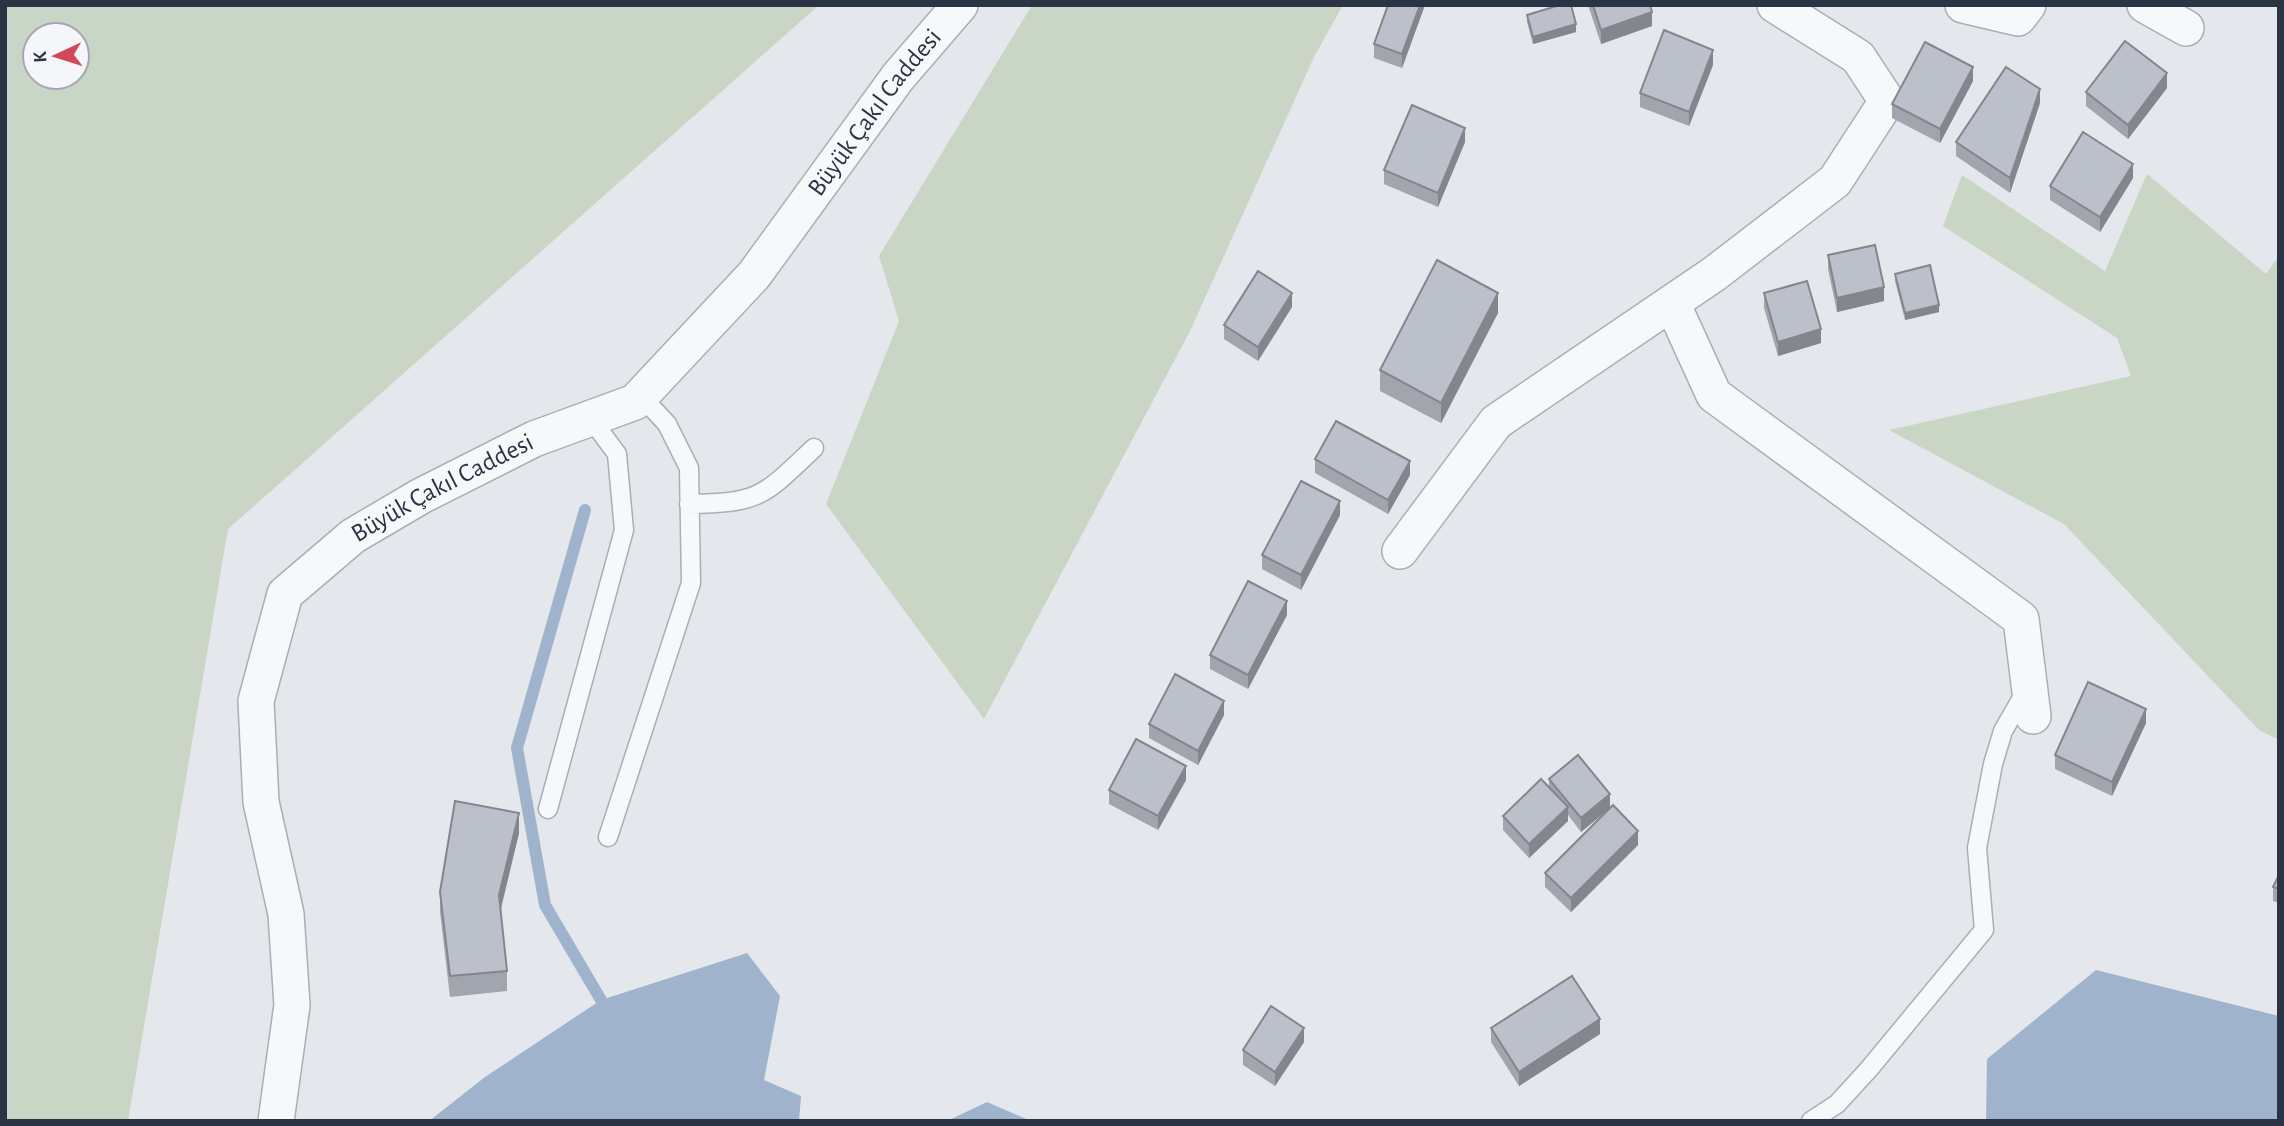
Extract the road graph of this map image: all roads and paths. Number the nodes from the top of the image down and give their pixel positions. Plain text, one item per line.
1 (960, 5) edge
2 (1775, 5) edge
3 (1963, 5) edge
4 (2028, 5) edge
5 (2145, 5) edge
6 (2186, 28) dead end
7 (1671, 303) junction
8 (641, 396) junction
9 (591, 419) junction
10 (814, 448) dead end
11 (689, 504) junction
12 (1400, 551) dead end
13 (2031, 701) joint
14 (548, 809) dead end
15 (607, 837) dead end
16 (276, 1121) edge
17 (1811, 1121) edge

1 - 8 street, Büyük Çakıl Caddesi
2 - 7 street
3 - 4 street
5 - 6 street
7 - 12 street
7 - 13 street
8 - 9 street, Büyük Çakıl Caddesi
8 - 11 lane
9 - 14 lane
9 - 16 street, Büyük Çakıl Caddesi
10 - 11 lane
11 - 15 lane
13 - 17 lane

